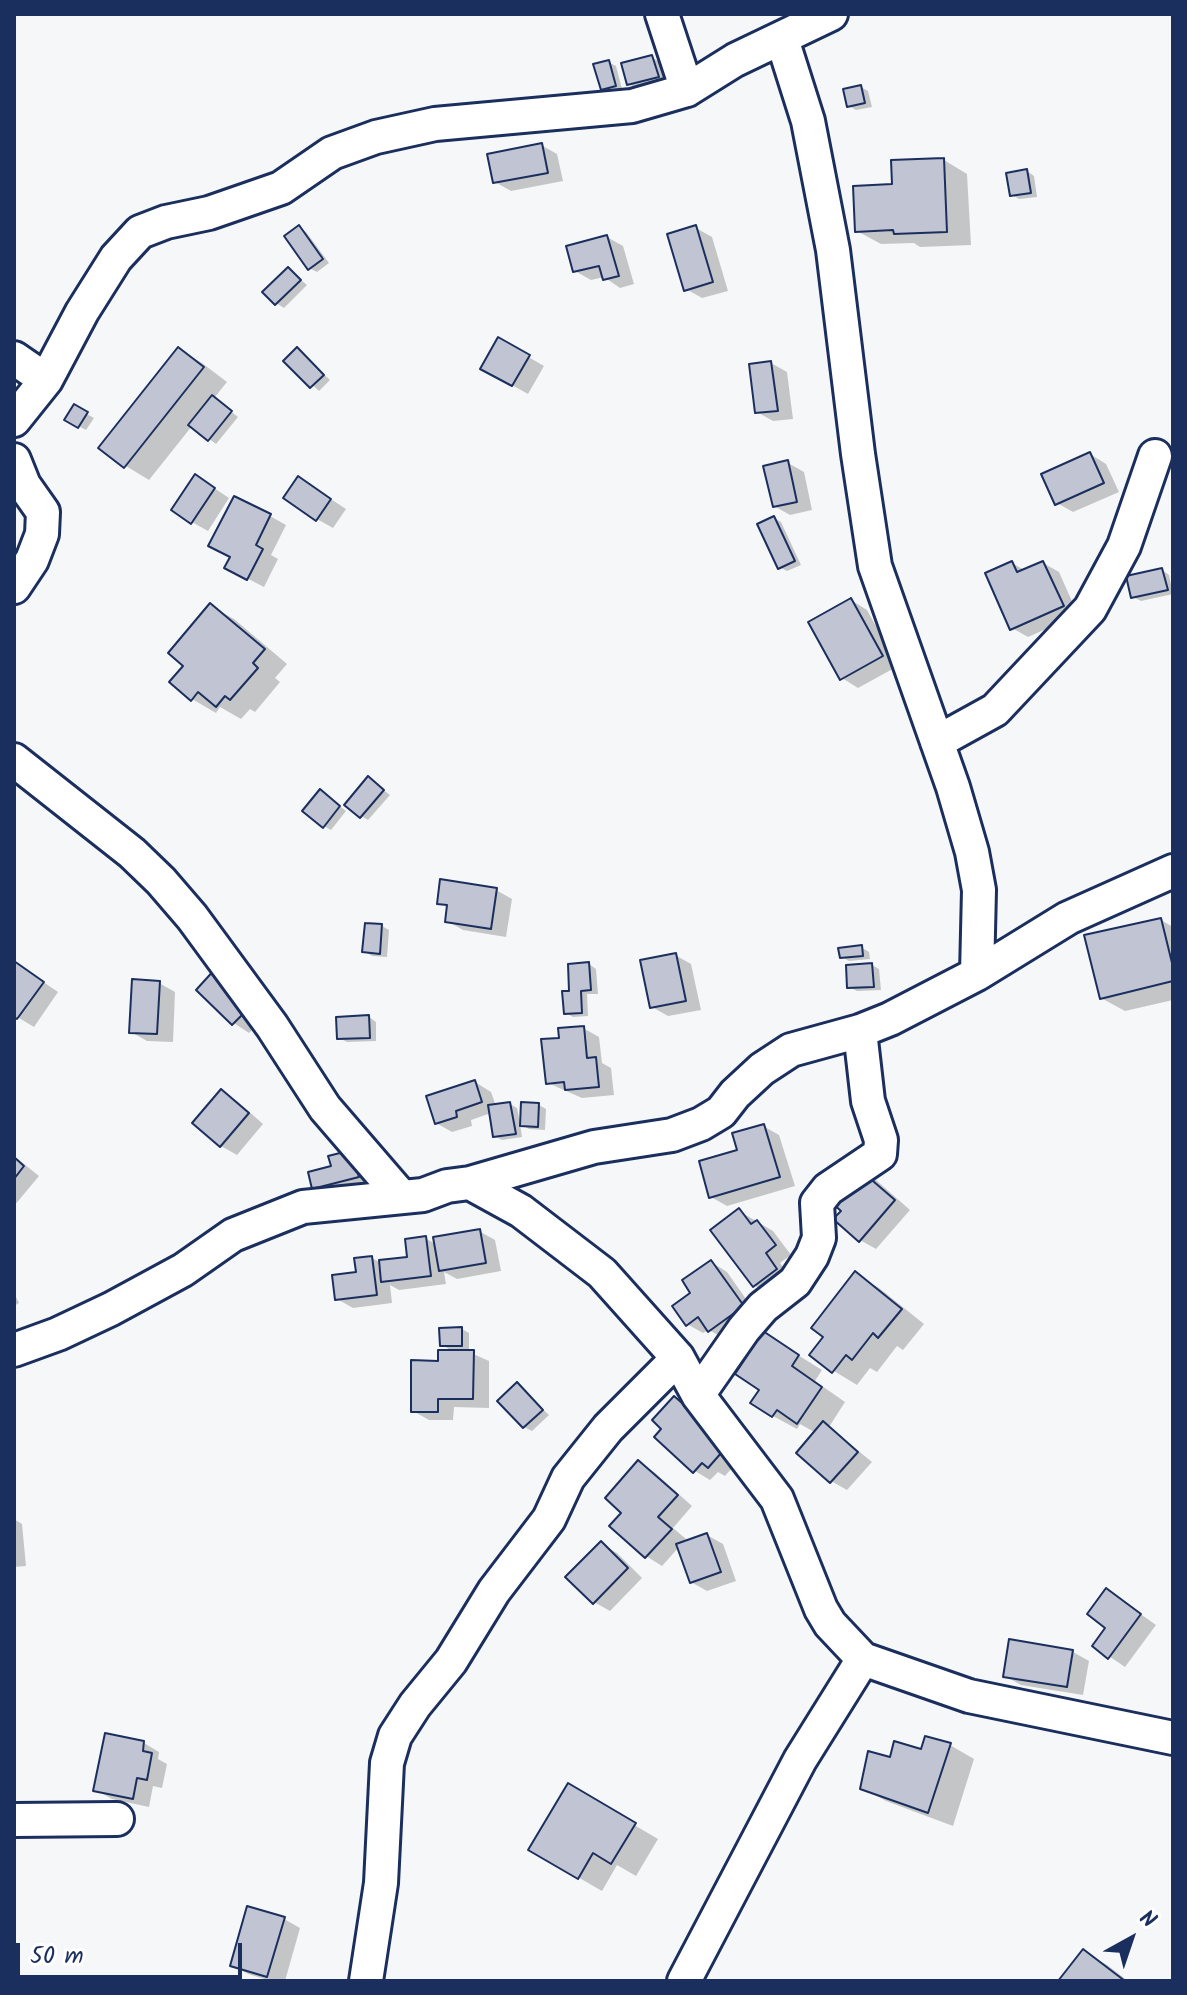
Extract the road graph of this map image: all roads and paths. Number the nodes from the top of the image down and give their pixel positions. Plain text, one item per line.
1 (662, 14) edge
2 (831, 14) edge
3 (782, 39) junction
4 (687, 90) junction
5 (14, 358) edge
6 (46, 380) junction
7 (14, 420) edge
8 (1155, 456) dead end
9 (14, 460) edge
10 (14, 587) edge
11 (937, 742) junction
12 (14, 760) edge
13 (1173, 871) edge
14 (977, 974) junction
15 (860, 1031) junction
16 (470, 1183) junction
17 (400, 1195) junction
18 (14, 1350) edge
19 (678, 1358) junction
20 (698, 1395) junction
21 (863, 1659) junction
22 (1173, 1738) edge
23 (117, 1819) dead end
24 (14, 1820) edge
25 (366, 1981) edge
26 (684, 1981) edge

1 - 4 street
2 - 3 street
3 - 4 street
3 - 11 street
4 - 6 street
5 - 6 street
6 - 7 street
8 - 11 street
9 - 10 street
11 - 14 street
12 - 17 street
13 - 14 street
14 - 15 street
15 - 16 street
15 - 20 street
16 - 17 street
16 - 19 street
17 - 18 street
19 - 20 street
19 - 25 street
20 - 21 street
21 - 22 street
21 - 26 street
23 - 24 street

